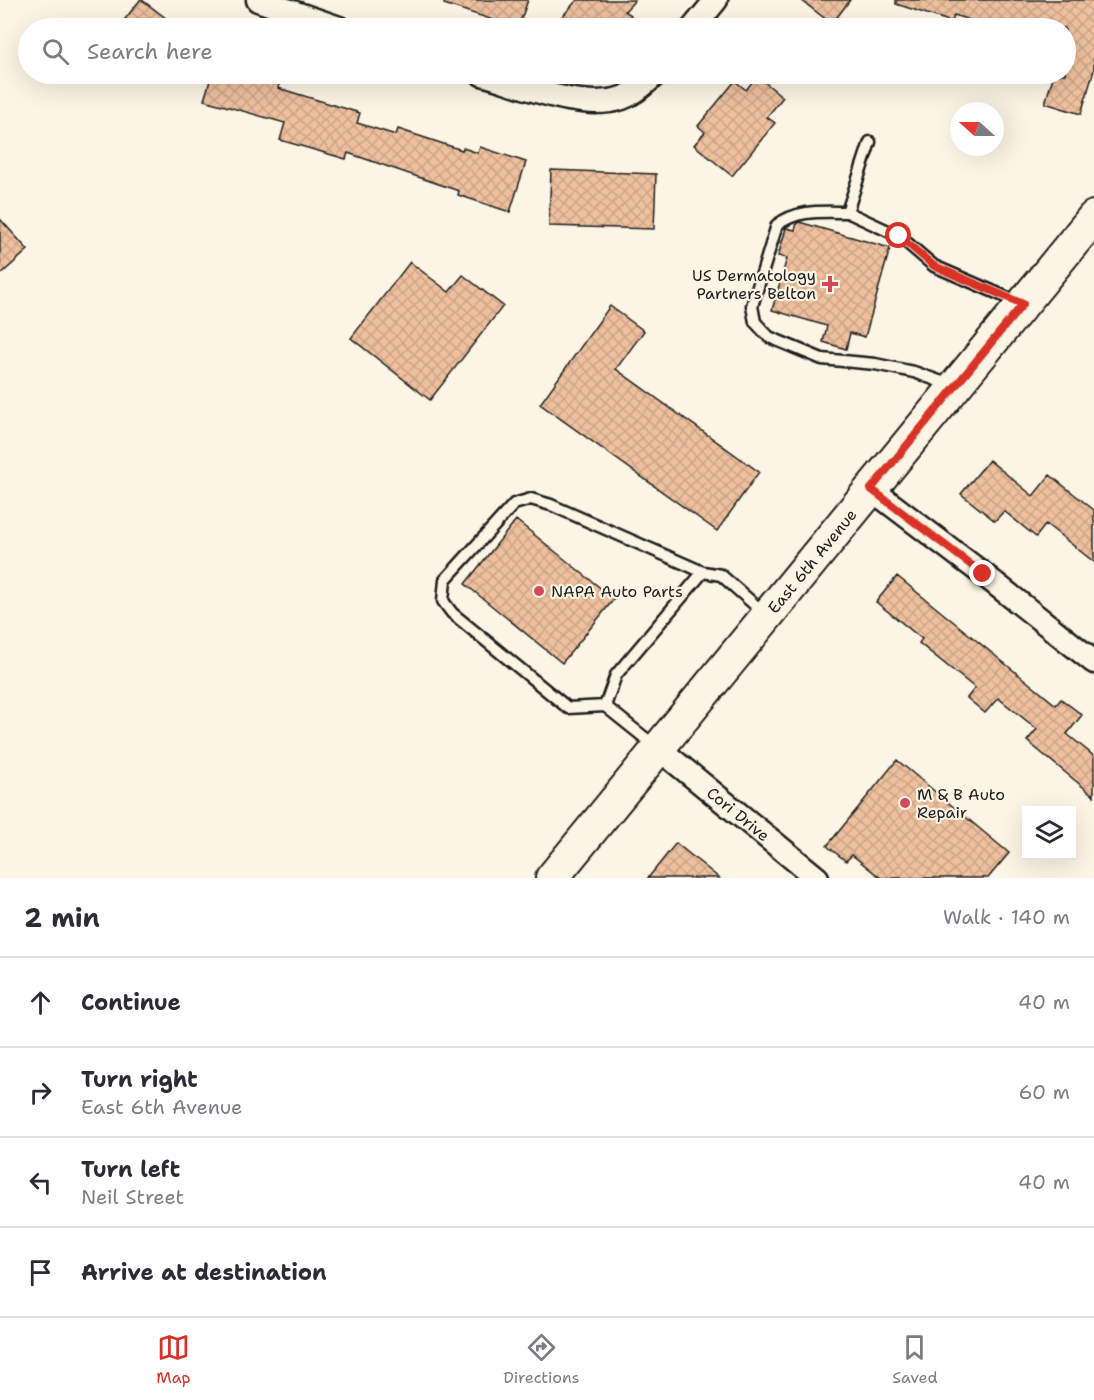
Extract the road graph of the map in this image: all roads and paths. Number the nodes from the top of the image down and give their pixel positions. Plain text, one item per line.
1 (258, 0) edge
2 (716, 0) edge
3 (310, 18) edge
4 (701, 18) edge
5 (516, 84) edge
6 (645, 84) edge
7 (870, 142) dead end
8 (847, 212) junction
9 (1094, 217) edge
10 (1023, 304) junction
11 (954, 387) junction
12 (871, 489) junction
13 (703, 572) junction
14 (767, 615) junction
15 (1094, 662) edge
16 (605, 706) junction
17 (658, 748) junction
18 (552, 878) edge
19 (817, 878) edge

1 - 3 street
2 - 4 street
5 - 6 street
7 - 8 lane
8 - 10 lane
8 - 11 lane
9 - 10 main road, East 6th Avenue
10 - 11 main road, East 6th Avenue
11 - 12 main road, East 6th Avenue
12 - 14 main road, East 6th Avenue
12 - 15 street
13 - 14 lane
13 - 16 lane
13 - 16 lane
14 - 17 main road, East 6th Avenue
16 - 17 lane
17 - 18 main road, East 6th Avenue
17 - 19 street, Cori Drive

